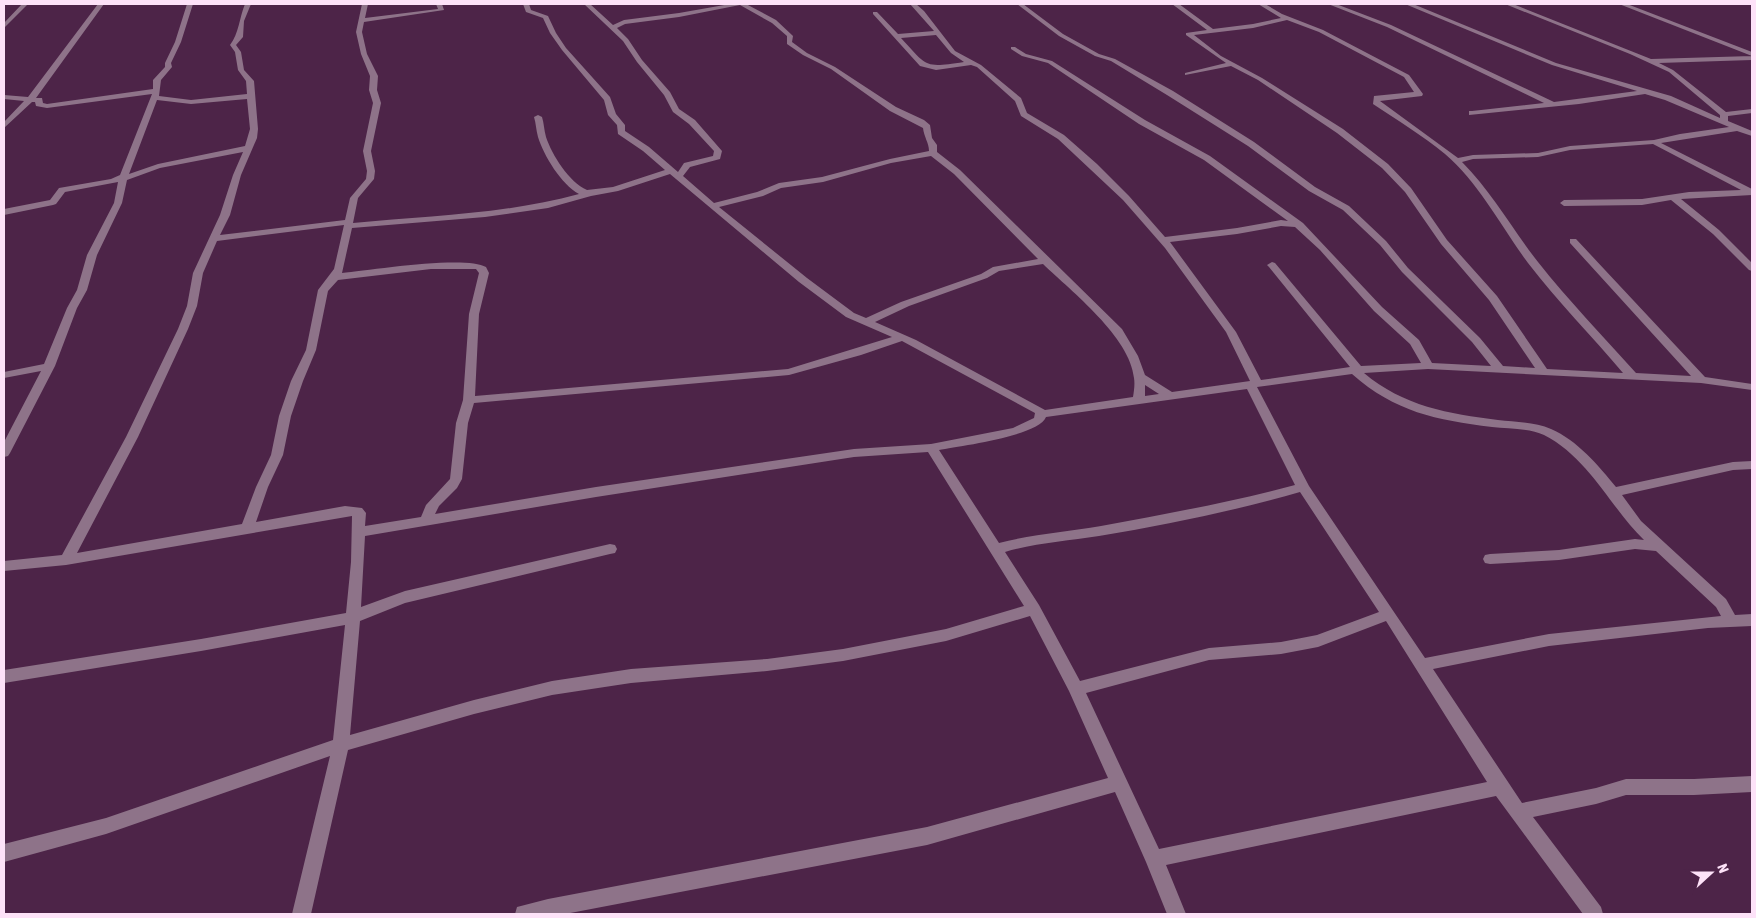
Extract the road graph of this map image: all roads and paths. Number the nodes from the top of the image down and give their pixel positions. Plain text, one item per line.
1 (25, 4) edge
2 (101, 4) edge
3 (190, 4) edge
4 (248, 4) edge
5 (365, 4) edge
6 (439, 4) edge
7 (526, 4) edge
8 (587, 4) edge
9 (738, 4) edge
10 (742, 4) edge
11 (913, 4) edge
12 (1020, 4) edge
13 (1175, 4) edge
14 (1261, 4) edge
15 (1331, 4) edge
16 (1408, 4) edge
17 (1508, 4) edge
18 (1622, 4) edge
19 (711, 10) junction
20 (754, 10) junction
21 (875, 13) dead end
22 (1288, 18) junction
23 (363, 20) junction
24 (4, 26) edge
25 (612, 28) junction
26 (1211, 30) junction
27 (938, 33) junction
28 (897, 36) junction
29 (1013, 48) dead end
30 (1752, 56) edge
31 (1650, 61) junction
32 (971, 63) junction
33 (1232, 64) junction
34 (1187, 74) dead end
35 (1646, 92) junction
36 (156, 94) junction
37 (33, 96) junction
38 (250, 96) junction
39 (4, 97) edge
40 (1551, 103) junction
41 (1752, 111) edge
42 (1472, 113) dead end
43 (538, 117) dead end
44 (1724, 117) junction
45 (4, 126) edge
46 (1739, 128) junction
47 (1752, 134) edge
48 (1654, 142) junction
49 (249, 148) junction
50 (933, 153) junction
51 (1456, 161) junction
52 (674, 174) junction
53 (121, 180) junction
54 (1740, 188) junction
55 (1752, 192) edge
56 (579, 194) junction
57 (1674, 198) junction
58 (1564, 203) dead end
59 (712, 206) junction
60 (4, 212) edge
61 (1285, 220) junction
62 (348, 224) junction
63 (214, 239) junction
64 (1163, 240) junction
65 (1574, 241) dead end
66 (1046, 261) junction
67 (1272, 265) dead end
68 (1752, 268) edge
69 (335, 276) junction
70 (866, 322) junction
71 (901, 338) junction
72 (50, 366) junction
73 (1428, 366) junction
74 (1499, 369) junction
75 (1356, 370) junction
76 (1543, 371) junction
77 (4, 376) edge
78 (1632, 376) junction
79 (1140, 377) junction
80 (1701, 380) junction
81 (1253, 384) junction
82 (1751, 388) edge
83 (1170, 396) junction
84 (469, 400) junction
85 (1139, 401) junction
86 (1041, 414) junction
87 (930, 448) junction
88 (4, 452) edge
89 (1752, 464) edge
90 (1304, 487) junction
91 (1613, 492) junction
92 (427, 520) junction
93 (247, 528) junction
94 (358, 532) junction
95 (1661, 546) junction
96 (610, 549) dead end
97 (996, 549) junction
98 (1490, 559) dead end
99 (66, 560) junction
100 (4, 566) edge
101 (1721, 603) junction
102 (1034, 609) junction
103 (1388, 614) junction
104 (354, 617) junction
105 (1752, 619) edge
106 (1731, 621) junction
107 (1421, 665) junction
108 (4, 677) edge
109 (1076, 689) junction
110 (342, 745) junction
111 (1119, 784) junction
112 (1752, 784) edge
113 (1500, 788) junction
114 (1517, 812) junction
115 (4, 853) edge
116 (1154, 859) junction
117 (302, 914) edge
118 (524, 914) edge
119 (1176, 914) edge
120 (1594, 914) edge

1 - 24 street
2 - 37 street
3 - 36 street
4 - 38 street
5 - 23 street
6 - 23 street
7 - 52 street
8 - 25 street
9 - 19 street
10 - 20 street
11 - 27 street
12 - 74 street
13 - 26 street
14 - 22 street
15 - 40 street
16 - 35 street
17 - 31 street
18 - 30 street
19 - 20 street
19 - 25 street
20 - 50 street
21 - 28 street
22 - 26 street
22 - 51 street
23 - 62 street
25 - 52 street
26 - 33 street
27 - 28 street
27 - 32 street
28 - 32 street
29 - 61 street
30 - 31 street
31 - 44 street
32 - 64 street
33 - 34 street
33 - 76 street
35 - 40 street
35 - 44 street
36 - 37 street
36 - 38 street
36 - 53 street
37 - 39 street
37 - 45 street
38 - 49 street
40 - 42 street
41 - 44 street
43 - 56 street
44 - 46 street
46 - 47 street
46 - 48 street
48 - 51 street
48 - 54 street
49 - 53 street
49 - 63 street
50 - 59 street
50 - 66 street
51 - 78 street
52 - 56 street
52 - 59 street
53 - 60 street
53 - 72 street
54 - 55 street
54 - 57 street
56 - 62 street
57 - 58 street
57 - 68 street
59 - 70 street
61 - 64 street
61 - 73 street
62 - 63 street
62 - 69 street
63 - 99 street
64 - 81 street
65 - 80 street
66 - 70 street
66 - 79 street
67 - 75 street
69 - 84 street
69 - 93 street
70 - 71 street
71 - 84 street
71 - 86 street
72 - 77 street
72 - 88 street
73 - 74 street
73 - 75 street
74 - 76 street
75 - 81 street
75 - 91 street
76 - 78 street
78 - 80 street
79 - 83 street
79 - 85 street
80 - 82 street
81 - 83 street
81 - 90 street
83 - 85 street
84 - 92 street
85 - 86 street
86 - 87 street
87 - 92 street
87 - 97 street
89 - 91 street
90 - 97 street
90 - 103 street
91 - 95 street
92 - 94 street
93 - 94 street
93 - 99 street
94 - 104 street
95 - 98 street
95 - 101 street
96 - 104 street
97 - 102 street
99 - 100 street
101 - 105 street
101 - 106 street
102 - 109 street
102 - 110 street
103 - 107 street
103 - 109 street
104 - 108 street
104 - 110 street
105 - 106 street
106 - 107 street
107 - 113 street
109 - 111 street
110 - 115 street
110 - 117 street
111 - 116 street
111 - 118 street
112 - 114 street
113 - 114 street
113 - 116 street
114 - 120 street
116 - 119 street

